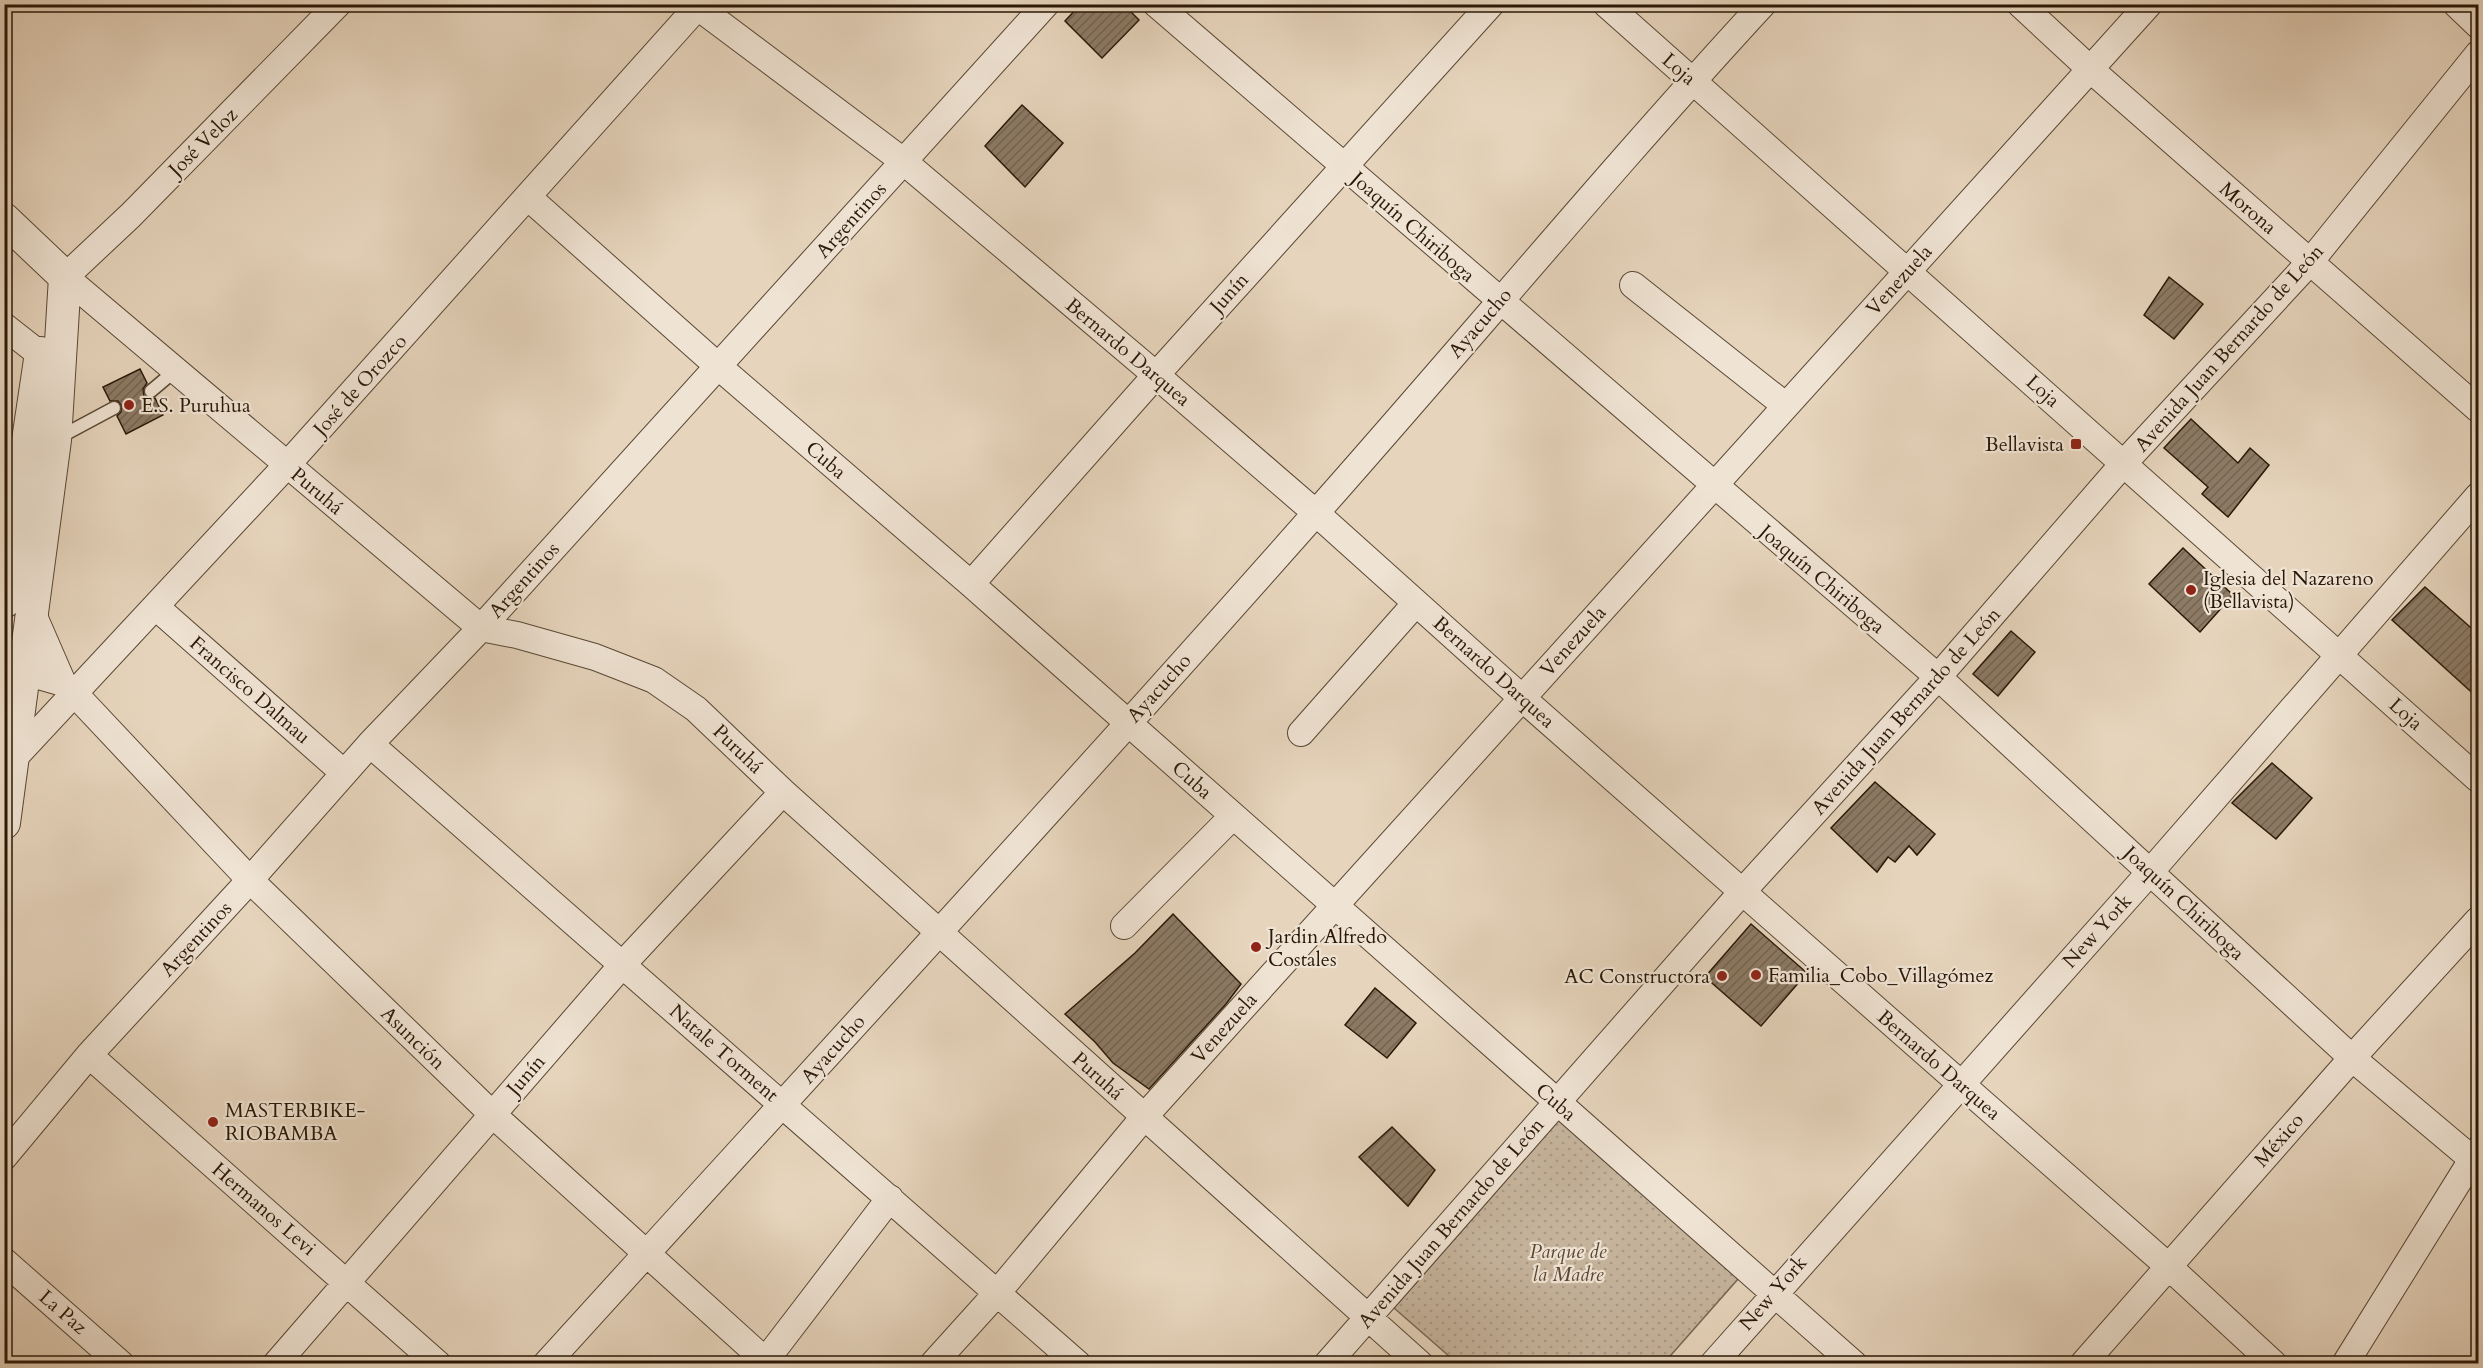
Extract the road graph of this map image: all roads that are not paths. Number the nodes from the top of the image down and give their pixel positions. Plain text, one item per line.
1 (338, 4) edge
2 (1046, 4) edge
3 (1156, 4) edge
4 (1491, 4) edge
5 (1606, 4) edge
6 (1763, 4) edge
7 (2020, 4) edge
8 (2149, 4) edge
9 (2456, 4) edge
10 (697, 6) edge
11 (2478, 25) edge
12 (2473, 67) edge
13 (2090, 69) junction
14 (1692, 81) junction
15 (903, 161) junction
16 (1344, 167) junction
17 (529, 198) junction
18 (4, 219) edge
19 (2310, 262) junction
20 (1907, 271) junction
21 (64, 277) junction
22 (1633, 285) dead end
23 (1499, 302) junction
24 (4, 326) edge
25 (41, 355) junction
26 (718, 367) junction
27 (176, 370) junction
28 (1156, 375) junction
29 (151, 391) dead end
30 (1786, 406) junction
31 (114, 408) dead end
32 (2478, 409) edge
33 (55, 440) junction
34 (2124, 463) junction
35 (287, 465) junction
36 (1713, 486) junction
37 (2478, 496) edge
38 (1316, 513) junction
39 (970, 584) junction
40 (5, 591) edge
41 (1416, 603) junction
42 (156, 607) junction
43 (33, 614) junction
44 (480, 628) junction
45 (4, 645) edge
46 (2340, 656) junction
47 (25, 672) junction
48 (1938, 678) junction
49 (69, 689) junction
50 (1522, 698) junction
51 (1127, 723) junction
52 (1301, 733) dead end
53 (370, 744) junction
54 (13, 759) junction
55 (344, 772) junction
56 (2478, 779) edge
57 (783, 792) junction
58 (1233, 816) junction
59 (4, 823) edge
60 (2151, 871) junction
61 (250, 880) junction
62 (1742, 892) junction
63 (1334, 906) junction
64 (2478, 920) edge
65 (1124, 926) dead end
66 (939, 933) junction
67 (623, 964) junction
68 (89, 1055) junction
69 (2352, 1058) junction
70 (1960, 1084) junction
71 (1556, 1103) junction
72 (783, 1104) junction
73 (492, 1114) junction
74 (1144, 1117) junction
75 (4, 1157) edge
76 (2477, 1158) edge
77 (890, 1198) junction
78 (646, 1254) junction
79 (4, 1261) edge
80 (2168, 1266) junction
81 (346, 1282) junction
82 (998, 1292) junction
83 (1774, 1292) junction
84 (1368, 1319) junction
85 (768, 1362) edge
86 (121, 1364) edge
87 (276, 1364) edge
88 (438, 1364) edge
89 (546, 1364) edge
90 (933, 1364) edge
91 (1078, 1364) edge
92 (1327, 1364) edge
93 (1420, 1364) edge
94 (1713, 1364) edge
95 (1854, 1364) edge
96 (2083, 1364) edge
97 (2274, 1364) edge
98 (2345, 1364) edge

1 - 21 street, José Veloz
2 - 15 street, Argentinos
3 - 16 street, Joaquín Chiriboga
4 - 16 street, Junín
5 - 14 street, Loja
6 - 14 street, Ayacucho
7 - 13 street, Morona
8 - 13 street, Venezuela
9 - 11 street
10 - 15 street, Bernardo Darquea
10 - 17 street, José de Orozco
12 - 19 street, Avenida Juan Bernardo de León
13 - 19 street, Morona
13 - 20 street, Venezuela
14 - 20 street, Loja
14 - 23 street, Ayacucho
15 - 26 street, Argentinos
15 - 28 street, Bernardo Darquea
16 - 23 street, Joaquín Chiriboga
16 - 28 street, Junín
17 - 26 street, Cuba
17 - 35 street, José de Orozco
18 - 21 street, Puruhá
19 - 32 street, Morona
19 - 34 street, Avenida Juan Bernardo de León
20 - 30 street, Venezuela
20 - 34 street, Loja
21 - 25 street
21 - 27 street, Puruhá
21 - 33 street
22 - 30 street
23 - 36 street, Joaquín Chiriboga
23 - 38 street, Ayacucho
24 - 25 street
25 - 40 street
26 - 39 street, Cuba
26 - 44 street, Argentinos
27 - 29 lane
27 - 35 street, Puruhá
28 - 38 street, Bernardo Darquea
28 - 39 street, Junín
30 - 36 street, Venezuela
31 - 33 lane
33 - 43 street
34 - 46 street, Loja
34 - 48 street, Avenida Juan Bernardo de León
35 - 42 street, José de Orozco
35 - 44 street, Puruhá
36 - 48 street, Joaquín Chiriboga
36 - 50 street, Venezuela
37 - 46 street, New York
38 - 41 street, Bernardo Darquea
38 - 51 street, Ayacucho
39 - 51 street, Cuba
40 - 43 street
41 - 50 street, Bernardo Darquea
41 - 52 street
42 - 49 street, José de Orozco
42 - 55 street, Francisco Dalmau
43 - 47 street
43 - 49 street, Asunción
44 - 53 street, Argentinos
44 - 57 street, Puruhá
45 - 47 street
46 - 56 street, Loja
46 - 60 street, New York
47 - 49 street
47 - 54 street
48 - 60 street, Joaquín Chiriboga
48 - 62 street, Avenida Juan Bernardo de León
49 - 54 street, José de Orozco
49 - 61 street, Asunción
50 - 62 street, Bernardo Darquea
50 - 63 street, Venezuela
51 - 58 street, Cuba
51 - 66 street, Ayacucho
53 - 55 street, Argentinos
53 - 67 street, Natale Torment
54 - 59 street
55 - 61 street, Argentinos
57 - 66 street, Puruhá
57 - 67 street, Junín
58 - 63 street, Cuba
58 - 65 street
60 - 69 street, Joaquín Chiriboga
60 - 70 street, New York
61 - 68 street, Argentinos
61 - 73 street, Asunción
62 - 70 street, Bernardo Darquea
62 - 71 street, Avenida Juan Bernardo de León
63 - 71 street, Cuba
63 - 74 street, Venezuela
64 - 69 street, México
66 - 72 street, Ayacucho
66 - 74 street, Puruhá
67 - 72 street, Natale Torment
67 - 73 street, Junín
68 - 75 street, Argentinos
68 - 81 street, Hermanos Levi
69 - 76 street, Joaquín Chiriboga
69 - 80 street, México
70 - 80 street, Bernardo Darquea
70 - 83 street, New York
71 - 83 street, Cuba
71 - 84 street, Avenida Juan Bernardo de León
72 - 77 street, Natale Torment
72 - 78 street, Ayacucho
73 - 78 street, Asunción
73 - 81 street, Junín
74 - 82 street, Venezuela
74 - 84 street, Puruhá
76 - 98 street
77 - 82 street, Natale Torment
77 - 85 street
78 - 85 street, Asunción
78 - 89 street, Ayacucho
79 - 86 street, La Paz
80 - 96 street, México
80 - 97 street, Bernardo Darquea
81 - 87 street, Junín
81 - 88 street, Hermanos Levi
82 - 90 street, Venezuela
82 - 91 street, Natale Torment
83 - 94 street, New York
83 - 95 street, Cuba
84 - 92 street, Avenida Juan Bernardo de León
84 - 93 street, Puruhá

